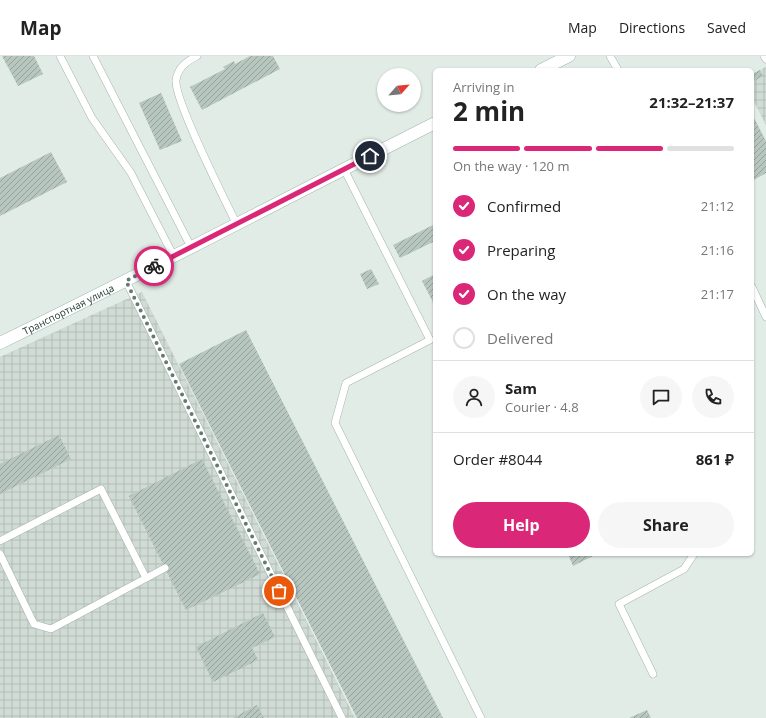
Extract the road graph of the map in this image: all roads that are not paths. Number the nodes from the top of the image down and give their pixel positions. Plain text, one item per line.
1 (60, 56) edge
2 (93, 56) edge
3 (197, 56) edge
4 (569, 56) edge
5 (610, 56) edge
6 (764, 56) edge
7 (766, 59) edge
8 (545, 68) edge
9 (617, 68) edge
10 (433, 124) edge
11 (344, 169) junction
12 (237, 225) junction
13 (191, 247) junction
14 (173, 255) junction
15 (126, 281) junction
16 (754, 291) edge
17 (766, 317) edge
18 (0, 343) edge
19 (0, 541) edge
20 (0, 554) edge
21 (693, 556) edge
22 (165, 568) dead end
23 (146, 578) junction
24 (653, 674) dead end
25 (342, 718) edge
26 (481, 718) edge

1 - 14 lane
2 - 13 lane
3 - 12 lane
4 - 8 street
5 - 9 lane
6 - 7 lane
10 - 11 street, Транспортная улица
11 - 12 street, Транспортная улица
11 - 26 lane
12 - 13 street, Транспортная улица
13 - 14 street, Транспортная улица
14 - 15 street, Транспортная улица
15 - 18 street, Транспортная улица
15 - 25 lane
16 - 17 lane
19 - 23 lane
20 - 23 lane
21 - 24 lane
22 - 23 lane

